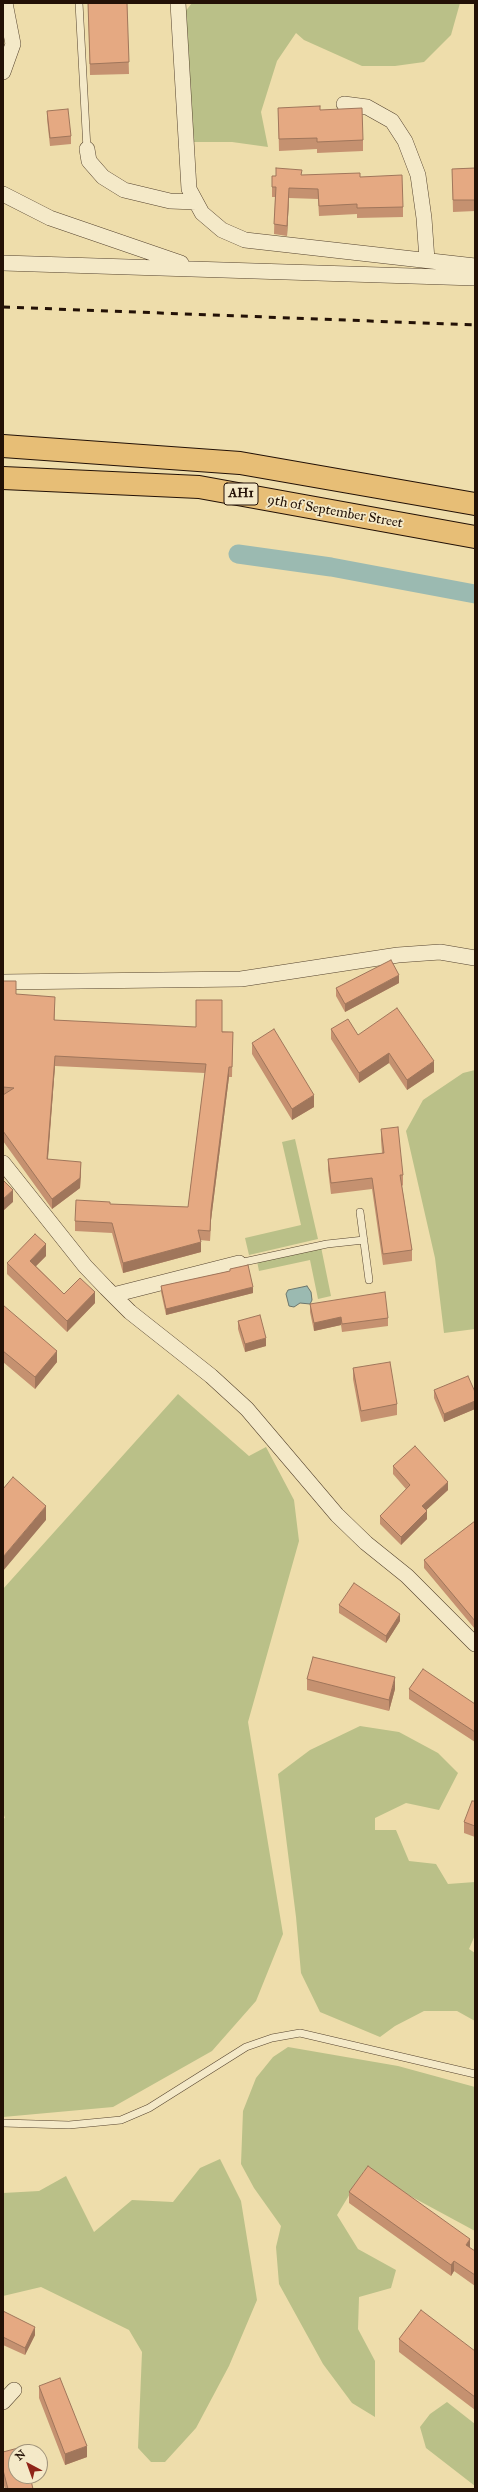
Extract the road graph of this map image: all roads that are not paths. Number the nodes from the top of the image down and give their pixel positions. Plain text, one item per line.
1 (5, 3) edge
2 (79, 3) edge
3 (178, 3) edge
4 (3, 72) edge
5 (344, 104) dead end
6 (87, 149) joint
7 (3, 194) edge
8 (196, 202) junction
9 (427, 260) junction
10 (3, 263) edge
11 (475, 266) edge
12 (195, 268) junction
13 (475, 278) edge
14 (3, 446) edge
15 (3, 478) edge
16 (475, 504) edge
17 (475, 537) edge
18 (475, 958) edge
19 (3, 982) edge
20 (3, 1163) edge
21 (360, 1212) dead end
22 (364, 1240) junction
23 (239, 1263) joint
24 (369, 1280) dead end
25 (112, 1295) junction
26 (475, 1644) edge
27 (475, 2074) edge
28 (3, 2123) edge
29 (14, 2390) dead end
30 (3, 2402) edge

1 - 4 street
2 - 6 lane
3 - 8 street
5 - 9 street
6 - 8 street
7 - 12 street
8 - 9 street
9 - 11 street
10 - 12 street
12 - 13 street
14 - 16 highway, AH1
15 - 17 highway, 9th of September Street / AH1
18 - 19 street
20 - 25 street
21 - 22 lane
22 - 23 lane
22 - 24 lane
23 - 25 street
25 - 26 street
27 - 28 lane
29 - 30 street

